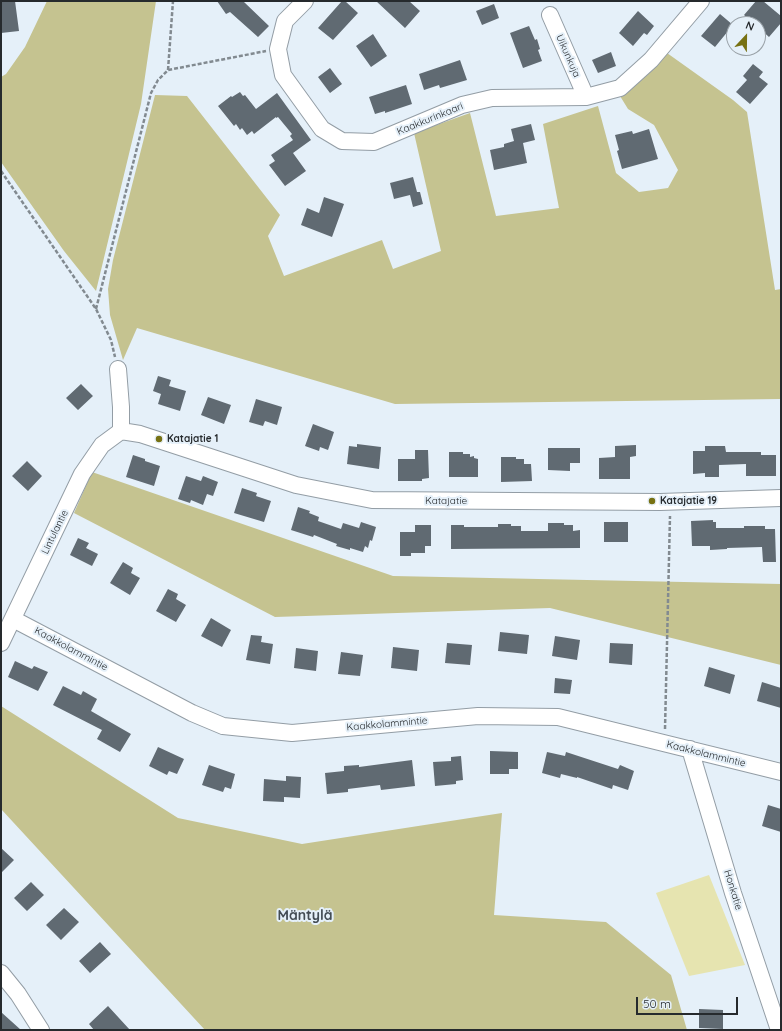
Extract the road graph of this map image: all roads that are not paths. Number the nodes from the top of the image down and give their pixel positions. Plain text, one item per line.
1 (304, 1) edge
2 (701, 1) edge
3 (550, 15) dead end
4 (586, 97) junction
5 (118, 370) road end
6 (121, 431) junction
7 (781, 498) edge
8 (13, 619) junction
9 (1, 643) edge
10 (690, 749) junction
11 (781, 772) edge
12 (1, 973) edge
13 (41, 1030) edge
14 (779, 1030) edge

1 - 4 street, Kaakkurinkaari
2 - 4 street, Kaakkurinkaari
3 - 4 street, Uikunkuja
5 - 6 street
6 - 7 street, Katajatie
6 - 8 street, Lintulantie
8 - 9 street, Lintulantie
8 - 10 street, Kaakkolammintie
10 - 11 street, Kaakkolammintie
10 - 14 street, Honkatie
12 - 13 street

